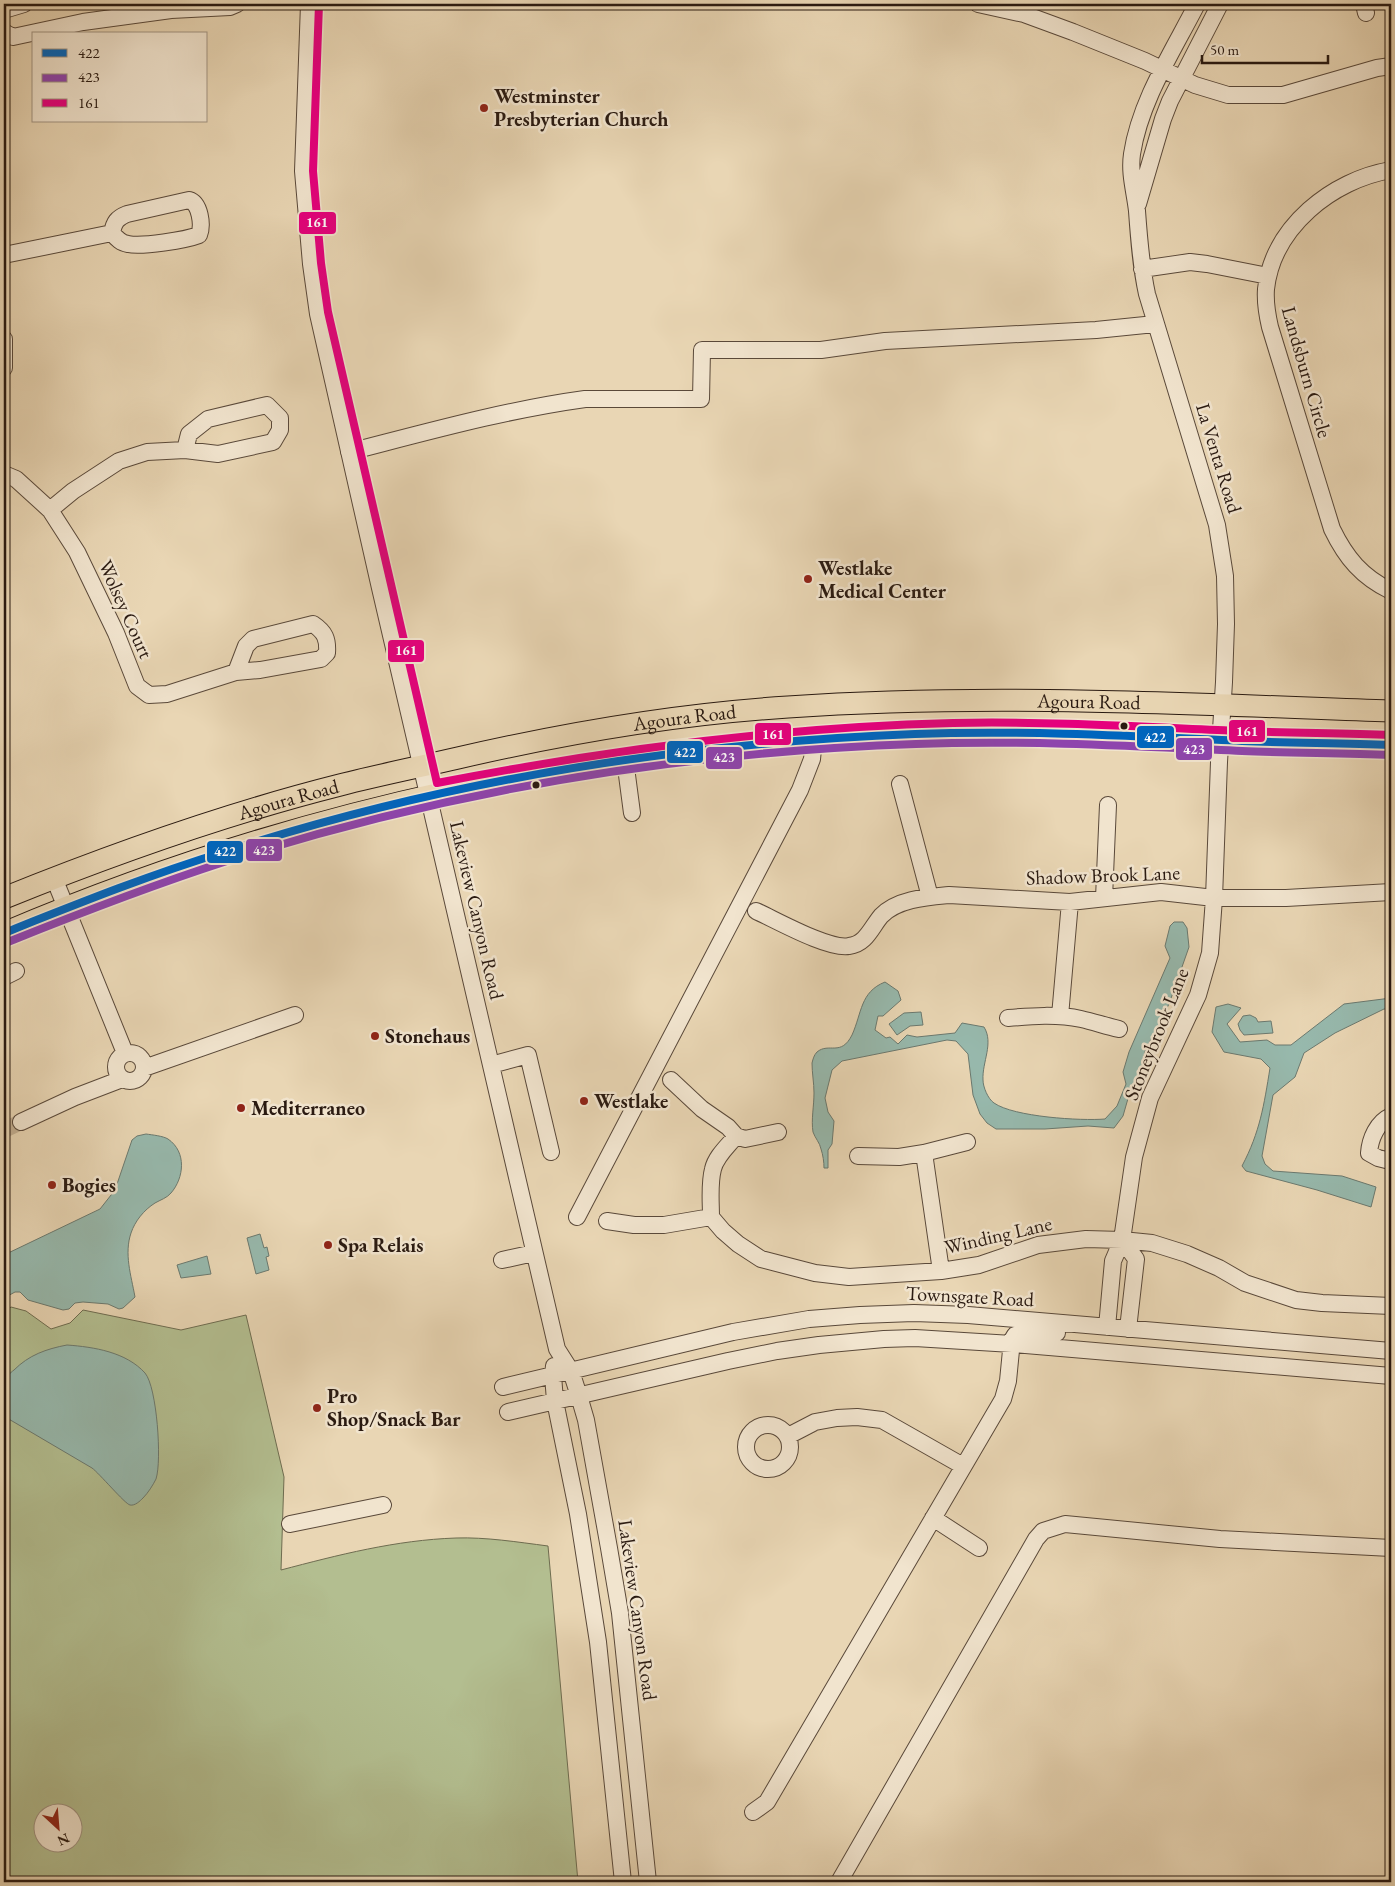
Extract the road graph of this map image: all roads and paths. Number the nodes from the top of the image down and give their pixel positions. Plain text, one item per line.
1 (24, 4) edge
2 (237, 4) edge
3 (309, 4) edge
4 (978, 4) edge
5 (1197, 4) edge
6 (1220, 4) edge
7 (4, 10) edge
8 (4, 32) edge
9 (36, 32) edge
10 (32, 33) edge
11 (1391, 66) edge
12 (1163, 70) junction
13 (1182, 78) junction
14 (1391, 170) edge
15 (1136, 211) junction
16 (112, 233) junction
17 (4, 255) edge
18 (1142, 269) junction
19 (1268, 276) junction
20 (1155, 324) junction
21 (4, 339) edge
22 (4, 368) edge
23 (185, 450) junction
24 (349, 452) junction
25 (4, 474) edge
26 (50, 510) junction
27 (1391, 591) edge
28 (236, 672) junction
29 (1391, 711) edge
30 (1222, 723) junction
31 (814, 739) junction
32 (1391, 745) edge
33 (625, 760) junction
34 (422, 766) junction
35 (900, 784) dead end
36 (429, 795) junction
37 (1108, 805) dead end
38 (632, 812) dead end
39 (54, 878) junction
40 (1391, 892) edge
41 (930, 897) junction
42 (4, 898) edge
43 (1104, 898) junction
44 (1214, 898) junction
45 (1070, 902) junction
46 (66, 908) junction
47 (756, 912) dead end
48 (4, 934) edge
49 (295, 1015) dead end
50 (1060, 1016) junction
51 (1008, 1018) dead end
52 (1119, 1029) dead end
53 (125, 1054) junction
54 (491, 1065) junction
55 (144, 1068) junction
56 (122, 1079) junction
57 (671, 1080) dead end
58 (1391, 1116) edge
59 (21, 1122) tunnel mouth
60 (778, 1132) dead end
61 (736, 1136) junction
62 (967, 1142) dead end
63 (551, 1152) dead end
64 (924, 1153) junction
65 (858, 1156) dead end
66 (1390, 1161) edge
67 (577, 1217) dead end
68 (711, 1218) junction
69 (607, 1221) dead end
70 (1122, 1240) junction
71 (534, 1253) junction
72 (502, 1260) dead end
73 (941, 1271) junction
74 (1391, 1306) edge
75 (1107, 1327) junction
76 (1128, 1329) junction
77 (1012, 1344) junction
78 (1391, 1351) edge
79 (557, 1352) junction
80 (571, 1371) junction
81 (553, 1375) junction
82 (1391, 1376) edge
83 (503, 1387) dead end
84 (579, 1396) junction
85 (555, 1401) junction
86 (508, 1412) dead end
87 (788, 1436) dead end
88 (964, 1466) junction
89 (383, 1505) dead end
90 (933, 1518) junction
91 (290, 1524) dead end
92 (979, 1548) dead end
93 (1391, 1548) edge
94 (753, 1812) dead end
95 (623, 1882) edge
96 (648, 1882) edge
97 (839, 1882) edge

1 - 7 street
2 - 9 street
3 - 24 street, Lakeview Canyon Road
4 - 12 street
5 - 12 street, La Venta Road
6 - 13 street, La Venta Road
8 - 10 street
11 - 13 street
12 - 13 street
12 - 15 street, La Venta Road
13 - 15 street, La Venta Road
14 - 19 street, Landsburn Circle
15 - 18 street, La Venta Road
16 - 16 street
16 - 17 street
18 - 19 street
18 - 20 street, La Venta Road
19 - 27 street, Landsburn Circle
20 - 24 street
20 - 30 street, La Venta Road
21 - 22 street
23 - 23 street
23 - 26 street
24 - 34 street, Lakeview Canyon Road
25 - 26 street, Wolsey Court
26 - 28 street, Wolsey Court
28 - 28 street, Wolsey Court
29 - 30 main road, Agoura Road
30 - 31 main road, Agoura Road
30 - 32 main road, Agoura Road
30 - 34 main road, Agoura Road
30 - 44 street, Stoneybrook Lane
31 - 33 main road, Agoura Road
31 - 67 street
33 - 36 main road, Agoura Road
33 - 38 street
34 - 36 street, Lakeview Canyon Road
34 - 39 main road, Agoura Road
35 - 41 street
36 - 46 main road, Agoura Road
36 - 54 street, Lakeview Canyon Road
37 - 43 street
39 - 42 main road, Agoura Road
39 - 46 street
40 - 44 street, Shadow Brook Lane
41 - 45 street, Shadow Brook Lane
41 - 47 street, Shadow Brook Lane
43 - 44 street, Shadow Brook Lane
43 - 45 street, Shadow Brook Lane
44 - 70 street, Stoneybrook Lane
45 - 50 street
46 - 48 main road, Agoura Road
46 - 53 street
49 - 55 street
50 - 51 street
50 - 52 street
53 - 55 street
53 - 56 street
54 - 63 street
54 - 71 street, Lakeview Canyon Road
55 - 56 street
56 - 59 street
57 - 61 street
58 - 66 street
60 - 61 street
61 - 68 street
62 - 64 street
64 - 65 street
64 - 73 street
68 - 69 street
68 - 73 street, Winding Lane
70 - 73 street, Winding Lane
70 - 74 street, Winding Lane
70 - 75 street, Stoneybrook Lane
70 - 76 street
71 - 72 street
71 - 79 street, Lakeview Canyon Road
75 - 76 street, Townsgate Road
75 - 77 street
75 - 80 street, Townsgate Road
76 - 78 street, Townsgate Road
77 - 82 street
77 - 84 street
77 - 88 street
79 - 80 street, Lakeview Canyon Road
79 - 81 street, Lakeview Canyon Road
80 - 81 street, Townsgate Road
80 - 84 street, Lakeview Canyon Road
81 - 83 street, Townsgate Road
81 - 85 street, Lakeview Canyon Road
84 - 85 street
84 - 96 street, Lakeview Canyon Road
85 - 86 street
85 - 95 street, Lakeview Canyon Road
87 - 88 street
88 - 90 street
89 - 91 street
90 - 92 street
90 - 94 street
93 - 97 street

